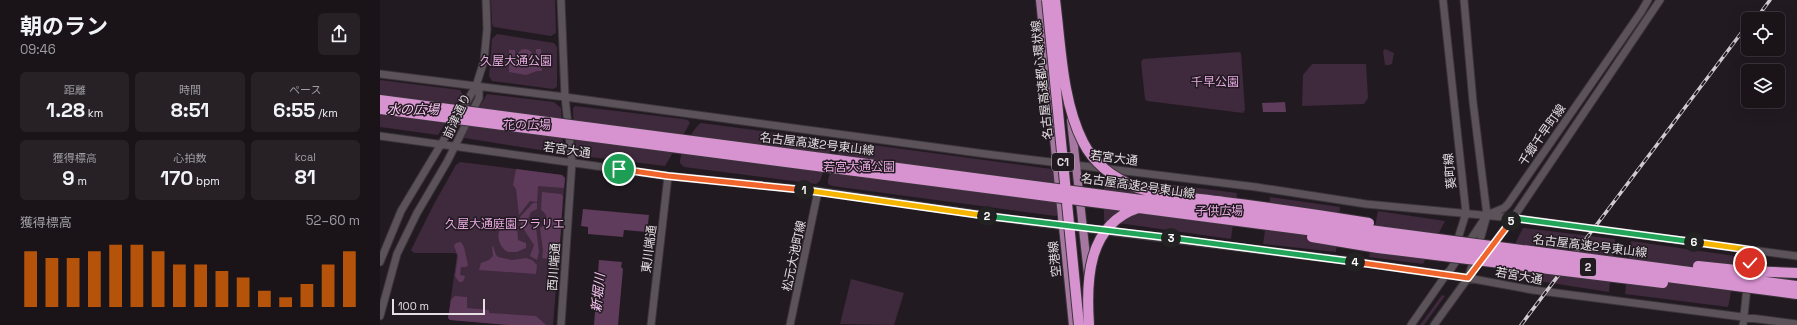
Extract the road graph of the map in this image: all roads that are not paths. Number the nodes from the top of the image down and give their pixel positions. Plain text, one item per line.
1 (486, 0) edge
2 (561, 0) edge
3 (1040, 0) edge
4 (1047, 0) edge
5 (1055, 0) edge
6 (1060, 0) edge
7 (1443, 0) edge
8 (1464, 0) edge
9 (1648, 0) edge
10 (1660, 0) edge
11 (380, 74) edge
12 (476, 86) junction
13 (565, 97) junction
14 (380, 100) edge
15 (380, 109) edge
16 (380, 136) edge
17 (441, 144) junction
18 (454, 146) junction
19 (572, 162) junction
20 (1057, 163) junction
21 (1075, 164) junction
22 (668, 176) junction
23 (818, 191) junction
24 (1466, 213) junction
25 (1487, 215) junction
26 (1513, 218) junction
27 (1063, 226) junction
28 (1084, 229) junction
29 (1404, 232) junction
30 (1751, 250) junction
31 (1797, 256) edge
32 (1601, 258) junction
33 (380, 262) edge
34 (1797, 273) edge
35 (1447, 275) junction
36 (1468, 278) junction
37 (1684, 282) junction
38 (1797, 286) edge
39 (1797, 297) edge
40 (380, 316) edge
41 (1744, 316) junction
42 (1797, 324) edge
43 (561, 325) edge
44 (651, 325) edge
45 (790, 325) edge
46 (1073, 325) edge
47 (1079, 325) edge
48 (1089, 325) edge
49 (1092, 325) edge
50 (1411, 325) edge
51 (1434, 325) edge
52 (1743, 325) edge

1 - 12 street
2 - 13 street, 西川端通
3 - 20 main road, 空港線
4 - 47 highway, 名古屋高速都心環状線 / C1, bridge
5 - 29 highway, bridge
6 - 21 main road
7 - 24 street, 葵町線
8 - 25 street
9 - 25 street, 千郷千早町線
10 - 26 street, 千郷千早町線
11 - 12 street, 若宮大通
12 - 13 street, 若宮大通
12 - 17 street, 前津通り
12 - 18 street, 前津通り
13 - 19 street, 西川端通
13 - 20 street, 若宮大通
14 - 29 highway, 名古屋高速2号東山線 / 2, bridge
15 - 37 highway, 名古屋高速2号東山線 / 2, bridge
16 - 17 street, 若宮大通
17 - 18 street, 若宮大通
17 - 33 street, 前津通り
18 - 19 street, 若宮大通
18 - 40 street, 前津通り
19 - 22 street, 若宮大通
19 - 43 street, 西川端通
20 - 21 street, 若宮大通
20 - 27 main road, 空港線
21 - 24 street, 若宮大通
21 - 28 main road
22 - 23 street, 若宮大通
22 - 44 street, 東川端通
23 - 27 street, 若宮大通
23 - 45 street, 松元大池町線
24 - 25 street, 若宮大通
24 - 35 street, 葵町線
25 - 26 street, 若宮大通
25 - 35 street
25 - 36 street
26 - 30 street, 若宮大通
26 - 36 street, 千郷千早町線
27 - 28 street, 若宮大通
27 - 46 main road, 空港線
28 - 35 street, 若宮大通
28 - 49 main road
29 - 32 highway, 名古屋高速2号東山線 / 2, bridge
29 - 32 highway, bridge
30 - 31 street, 若宮大通
30 - 41 street
32 - 34 highway, bridge
32 - 38 highway, 名古屋高速2号東山線 / 2, bridge
35 - 36 street, 若宮大通
35 - 50 street, 葵町線
36 - 41 street, 若宮大通
36 - 51 street
37 - 39 highway
37 - 39 highway, bridge
37 - 48 highway, bridge
41 - 42 street, 若宮大通
41 - 52 street

